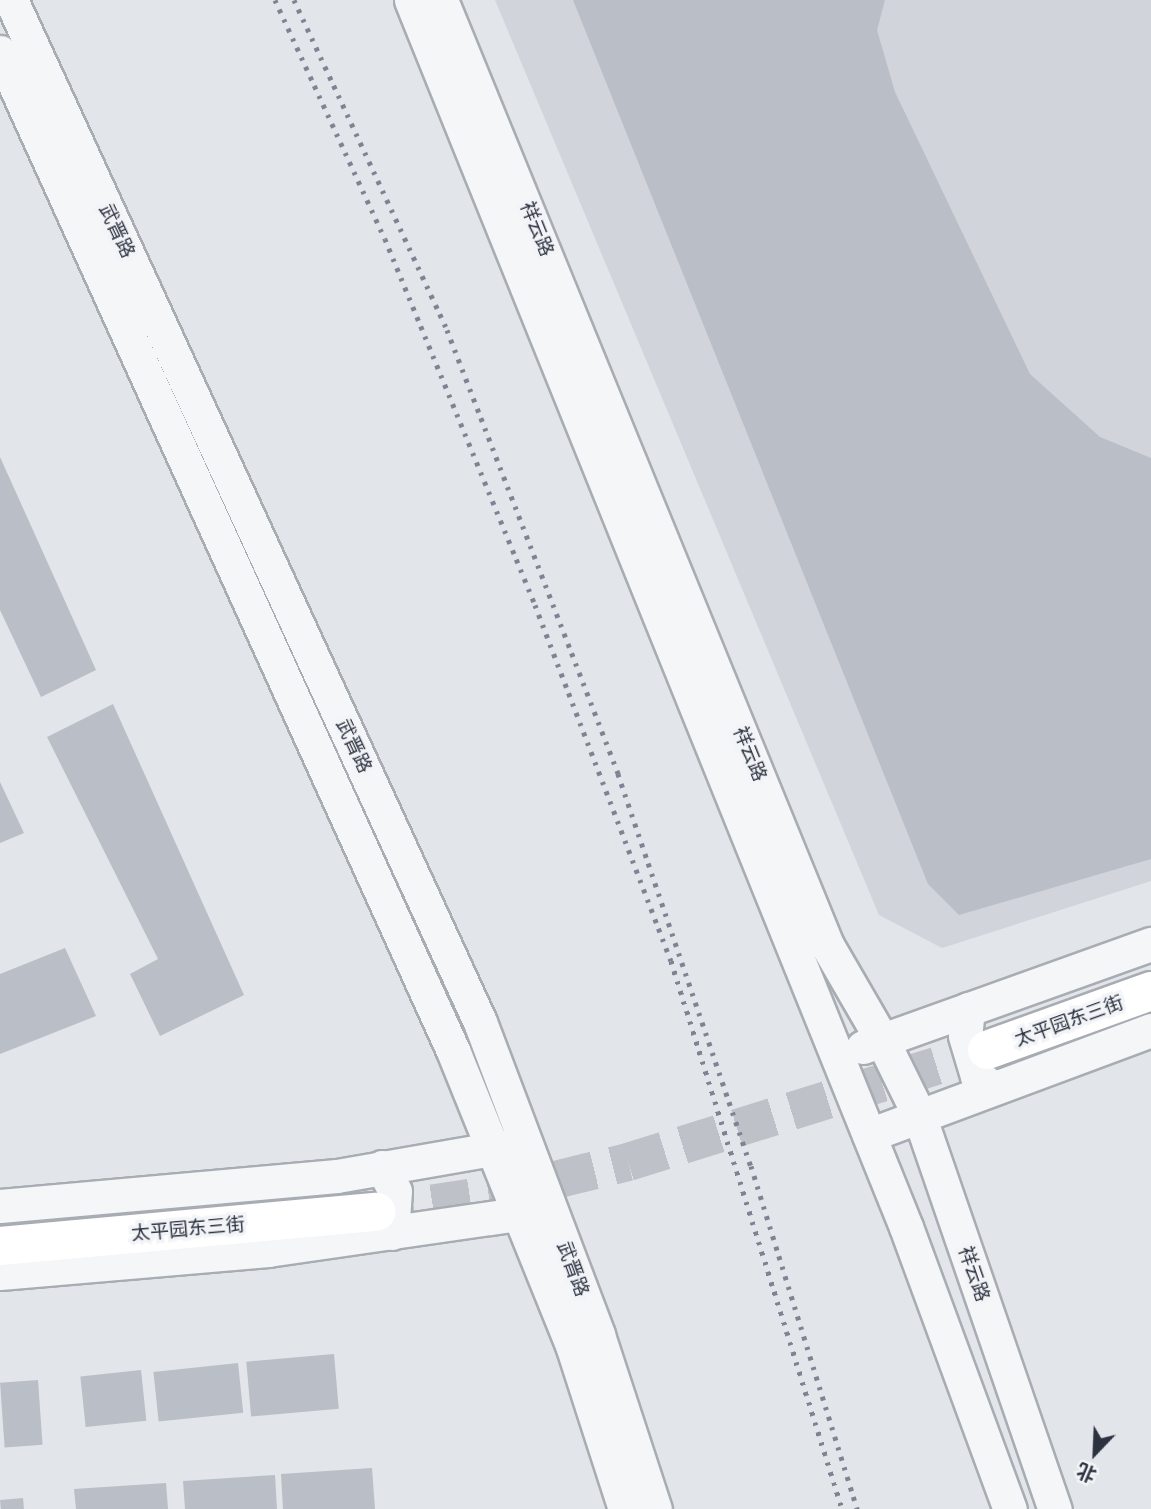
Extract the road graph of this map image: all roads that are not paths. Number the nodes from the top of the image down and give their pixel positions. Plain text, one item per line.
1 (11, 0) edge
2 (411, 0) edge
3 (441, 0) edge
4 (0, 52) edge
5 (1151, 944) edge
6 (1151, 991) edge
7 (968, 1009) junction
8 (1151, 1030) edge
9 (882, 1040) junction
10 (987, 1050) tunnel mouth
11 (837, 1057) junction
12 (993, 1088) junction
13 (919, 1115) junction
14 (869, 1135) junction
15 (511, 1146) junction
16 (383, 1167) junction
17 (0, 1206) edge
18 (536, 1212) junction
19 (384, 1222) junction
20 (0, 1246) edge
21 (0, 1273) edge
22 (625, 1509) edge
23 (655, 1509) edge
24 (1010, 1509) edge
25 (1055, 1509) edge

1 - 15 street, 武晋路
2 - 11 street, 祥云路
3 - 9 street, 祥云路
4 - 15 street, 武晋路
5 - 7 street
6 - 10 main road, 太平园东三街
7 - 9 street
7 - 12 street
8 - 12 street
9 - 11 street
9 - 13 street, 祥云路
11 - 14 street, 祥云路
12 - 13 street
13 - 14 street
13 - 25 street, 祥云路
14 - 24 street, 祥云路
15 - 16 street
15 - 18 street, 武晋路
16 - 17 street
16 - 19 street
18 - 19 street
18 - 22 street, 武晋路
18 - 23 street, 武晋路
19 - 20 main road, 太平园东三街
19 - 21 street

